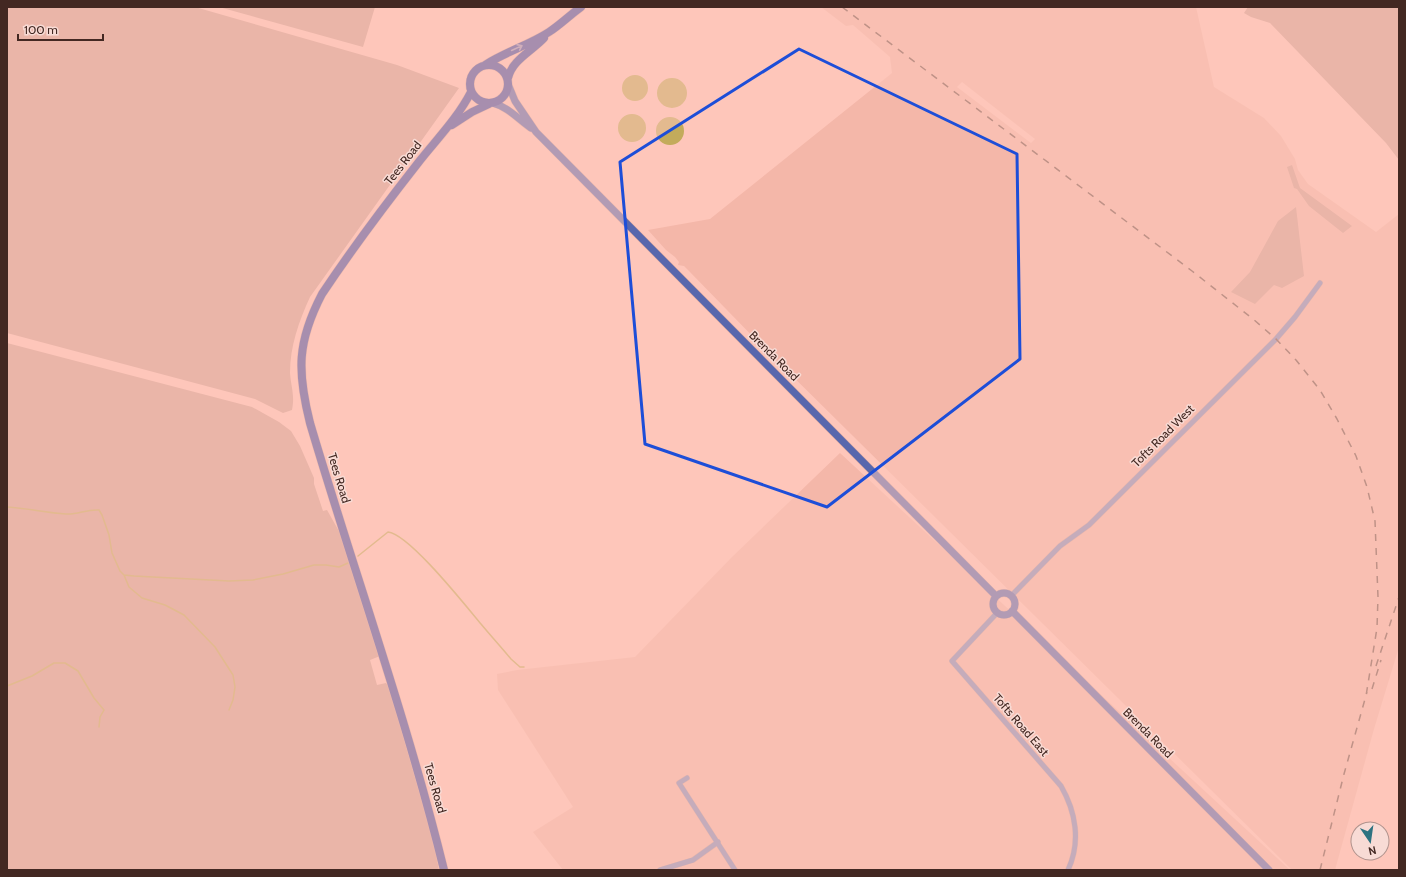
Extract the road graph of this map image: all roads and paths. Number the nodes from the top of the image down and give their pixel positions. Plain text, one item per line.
1 (581, 7) edge
2 (550, 32) junction
3 (485, 65) junction
4 (508, 81) junction
5 (471, 92) junction
6 (492, 103) junction
7 (449, 126) junction
8 (536, 132) junction
9 (1320, 283) dead end
10 (996, 596) junction
11 (1011, 596) junction
12 (1012, 611) junction
13 (996, 613) junction
14 (687, 778) dead end
15 (718, 842) junction
16 (444, 870) edge
17 (660, 870) edge
18 (735, 870) edge
19 (1070, 870) edge
20 (1269, 870) edge

1 - 2 main road
3 -> 2 main road
2 - 4 main road
3 - 4 main road
3 - 5 main road
4 - 6 main road
4 - 8 main road, Brenda Road
5 - 6 main road
5 - 7 main road, Tees Road
6 - 7 main road, Tees Road
6 - 8 main road, Brenda Road
7 - 16 main road, Tees Road
8 - 10 main road, Brenda Road
9 - 11 street, Tofts Road West
10 - 11 main road
10 - 13 main road
11 - 12 main road
12 - 13 main road
12 - 20 main road, Brenda Road
13 - 19 street, Tofts Road East
14 - 15 street
15 - 17 street
15 - 18 street

